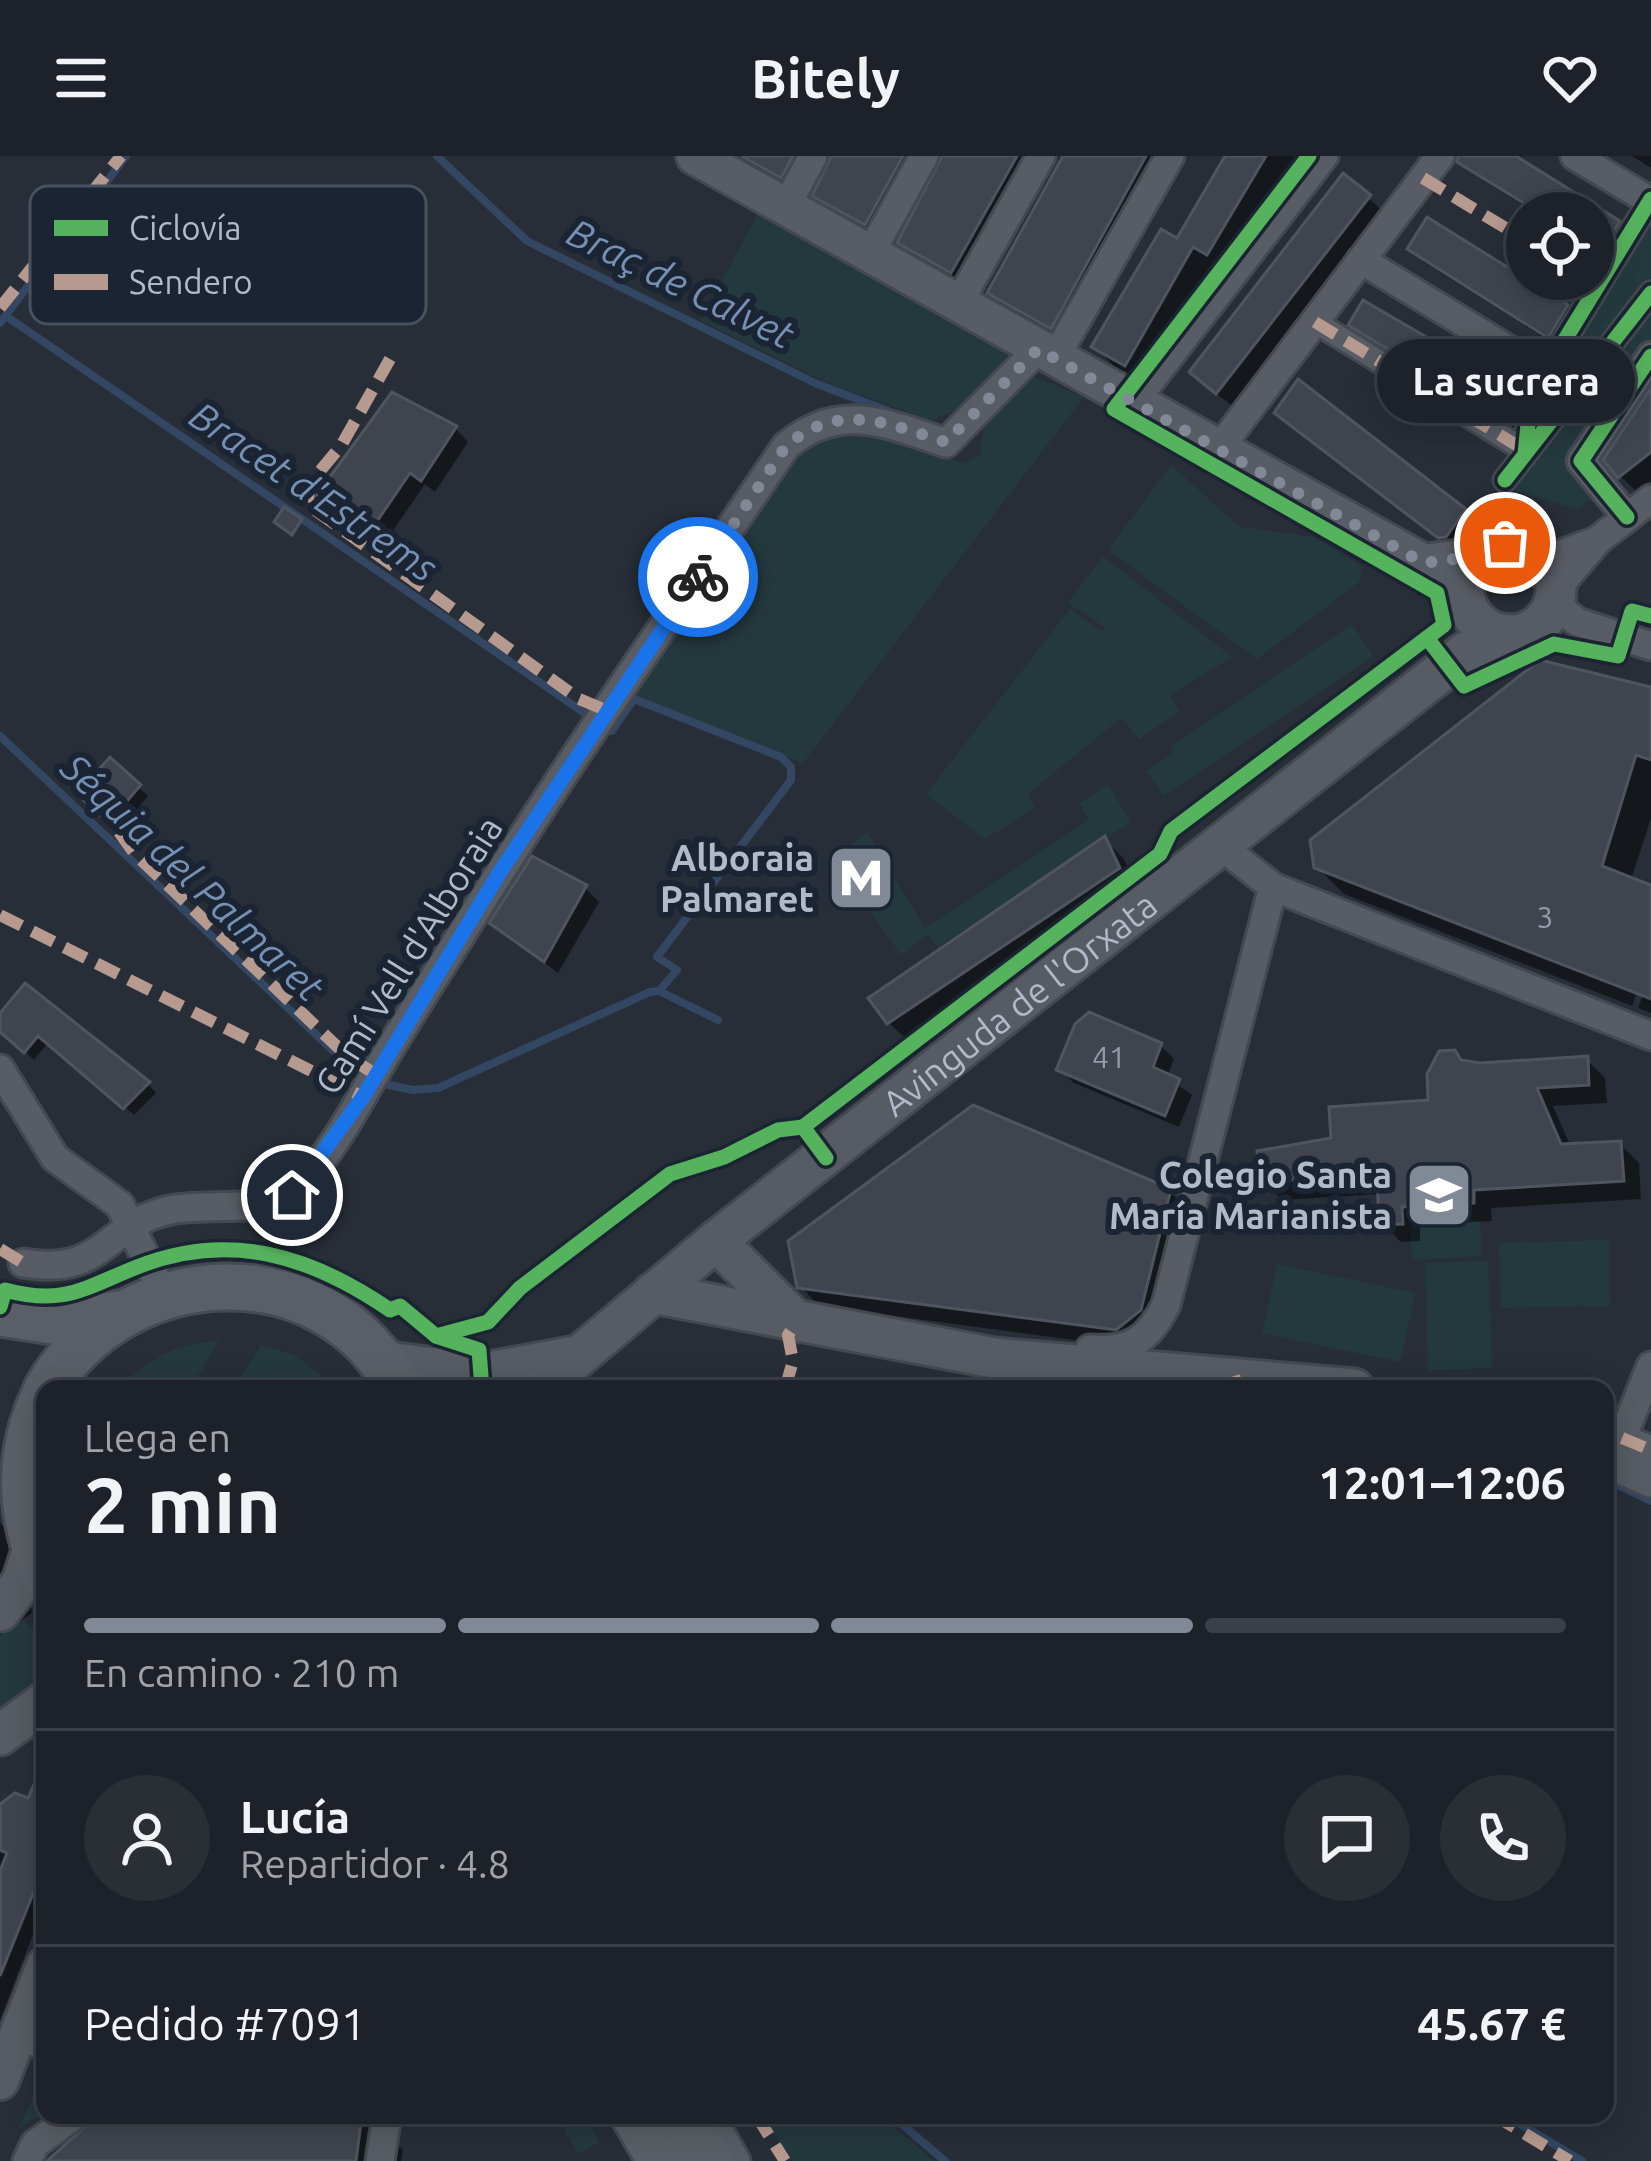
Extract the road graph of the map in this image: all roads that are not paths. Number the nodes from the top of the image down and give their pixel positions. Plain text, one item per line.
1 (813, 156) edge
2 (924, 156) edge
3 (1041, 156) edge
4 (1170, 156) edge
5 (1324, 156) edge
6 (1440, 156) edge
7 (1575, 156) edge
8 (702, 158) edge
9 (1650, 200) edge
10 (786, 207) junction
11 (869, 254) junction
12 (1361, 260) junction
13 (1651, 293) edge
14 (958, 304) junction
15 (1315, 322) junction
16 (1047, 353) junction
17 (1651, 356) edge
18 (1545, 372) junction
19 (1134, 402) junction
20 (1217, 451) junction
21 (1526, 453) junction
22 (1505, 480) dead end
23 (1651, 499) edge
24 (1627, 517) junction
25 (1477, 556) junction
26 (1424, 563) junction
27 (1552, 584) junction
28 (1468, 623) junction
29 (1651, 646) edge
30 (1221, 846) junction
31 (1273, 887) junction
32 (1651, 1036) edge
33 (0, 1070) edge
34 (134, 1225) junction
35 (716, 1241) junction
36 (23, 1264) dead end
37 (163, 1293) junction
38 (653, 1294) junction
39 (0, 1313) edge
40 (118, 1314) junction
41 (797, 1322) junction
42 (575, 1355) junction
43 (994, 1358) junction
44 (1651, 1366) edge
45 (390, 1375) edge
46 (53, 1380) edge
47 (549, 1380) edge
48 (1249, 1380) edge
49 (0, 1400) edge
50 (36, 1420) edge
51 (1614, 1445) edge
52 (1614, 1447) edge
53 (26, 1448) junction
54 (1614, 1448) edge
55 (1651, 1450) edge
56 (1651, 1477) edge
57 (36, 1550) edge
58 (36, 1566) edge
59 (0, 1611) edge
60 (36, 1709) edge
61 (0, 1735) edge
62 (31, 2041) edge
63 (0, 2081) edge
64 (63, 2124) edge
65 (386, 2124) edge
66 (639, 2124) edge
67 (688, 2124) edge
68 (715, 2124) edge
69 (27, 2161) edge
70 (380, 2161) edge
71 (661, 2161) edge
72 (709, 2161) edge
73 (736, 2161) edge

1 - 10 street
2 - 11 street
3 - 14 street
4 - 16 street
5 - 19 street
6 - 12 street
7 - 9 street
8 - 10 street
9 - 18 street
10 - 11 street
11 - 14 street
12 - 15 street
12 - 18 street
13 - 21 street
14 - 16 street
15 - 20 street
15 - 21 street
16 - 19 street
16 - 34 street, Camí Vell d'Alboraia
17 - 24 street
18 - 21 street
19 - 20 street
20 - 26 street
21 - 22 street
23 - 24 street
24 - 27 street
25 - 26 street
25 - 27 main road
25 - 28 main road
26 - 28 street
27 - 28 main road
27 - 29 street
28 - 30 main road, Avinguda de l'Orxata
30 - 31 street
30 - 35 main road, Avinguda de l'Orxata
31 - 32 street
31 - 43 street
33 - 34 street
34 - 36 street
34 - 37 street
35 - 38 main road, Avinguda de l'Orxata
35 - 41 main road
37 - 40 main road
37 - 45 main road
38 - 41 main road
38 - 42 main road, Avinguda de l'Orxata
39 - 40 main road
40 - 46 main road
41 - 43 main road
42 - 45 main road, Avinguda de l'Orxata
42 - 47 main road, Avinguda de l'Orxata
43 - 48 main road
44 - 51 street
49 - 53 main road
50 - 53 main road
52 - 55 street
53 - 57 main road
54 - 56 main road
58 - 59 main road
60 - 61 main road
62 - 63 street
64 - 69 street
65 - 70 street
66 - 71 main road
67 - 72 main road
68 - 73 street

